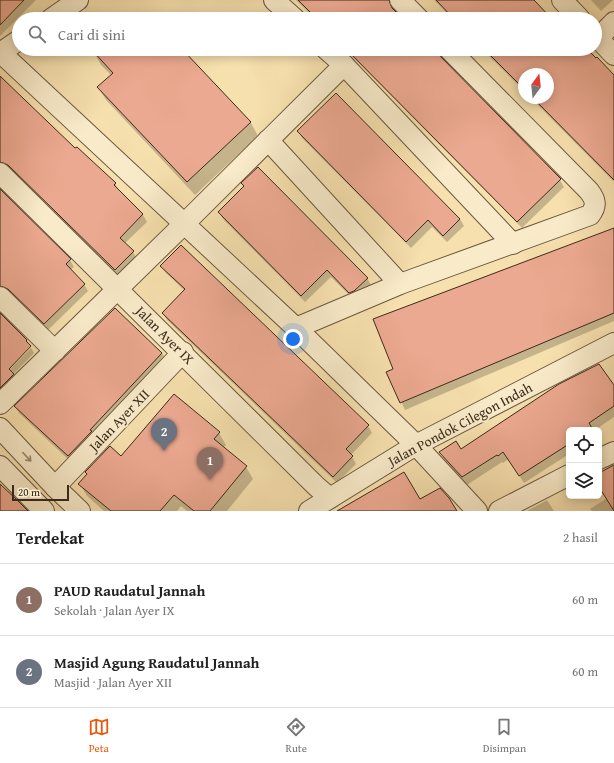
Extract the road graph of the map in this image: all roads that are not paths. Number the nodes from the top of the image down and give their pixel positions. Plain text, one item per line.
1 (274, 0) edge
2 (400, 0) edge
3 (562, 0) edge
4 (287, 12) edge
5 (412, 12) edge
6 (573, 12) edge
7 (614, 22) edge
8 (602, 31) edge
9 (602, 42) edge
10 (12, 44) edge
11 (0, 52) edge
12 (614, 55) edge
13 (334, 56) edge
14 (456, 56) edge
15 (344, 65) junction
16 (268, 140) junction
17 (0, 173) edge
18 (184, 224) junction
19 (513, 244) junction
20 (400, 284) junction
21 (117, 288) junction
22 (0, 297) edge
23 (296, 328) junction
24 (611, 348) edge
25 (55, 350) junction
26 (183, 352) junction
27 (0, 404) edge
28 (0, 428) edge
29 (416, 445) junction
30 (614, 452) edge
31 (602, 458) edge
32 (0, 466) edge
33 (566, 477) edge
34 (55, 487) junction
35 (330, 498) junction
36 (44, 511) edge
37 (80, 511) edge
38 (309, 511) edge
39 (477, 511) edge
40 (499, 511) edge

1 - 4 street
2 - 5 street
3 - 6 street
7 - 8 street
9 - 12 street
10 - 11 street
11 - 18 street
13 - 15 street
14 - 19 street
15 - 16 street
15 - 19 street
16 - 18 street
16 - 20 street
17 - 21 street, Jalan Ayer IX
18 - 21 street
18 - 23 street
19 - 20 street
20 - 23 street
21 - 25 street
21 - 26 street, Jalan Ayer IX
22 - 25 street
23 - 29 street
24 - 29 street, Jalan Pondok Cilegon Indah
25 - 27 street
26 - 34 street, Jalan Ayer XII
26 - 35 street, Jalan Ayer IX
28 -> 34 street
29 - 35 street, Jalan Pondok Cilegon Indah
29 - 39 street
30 - 31 street
32 - 36 street
33 - 40 street
34 - 37 street
35 - 38 street, Jalan Pondok Cilegon Indah

